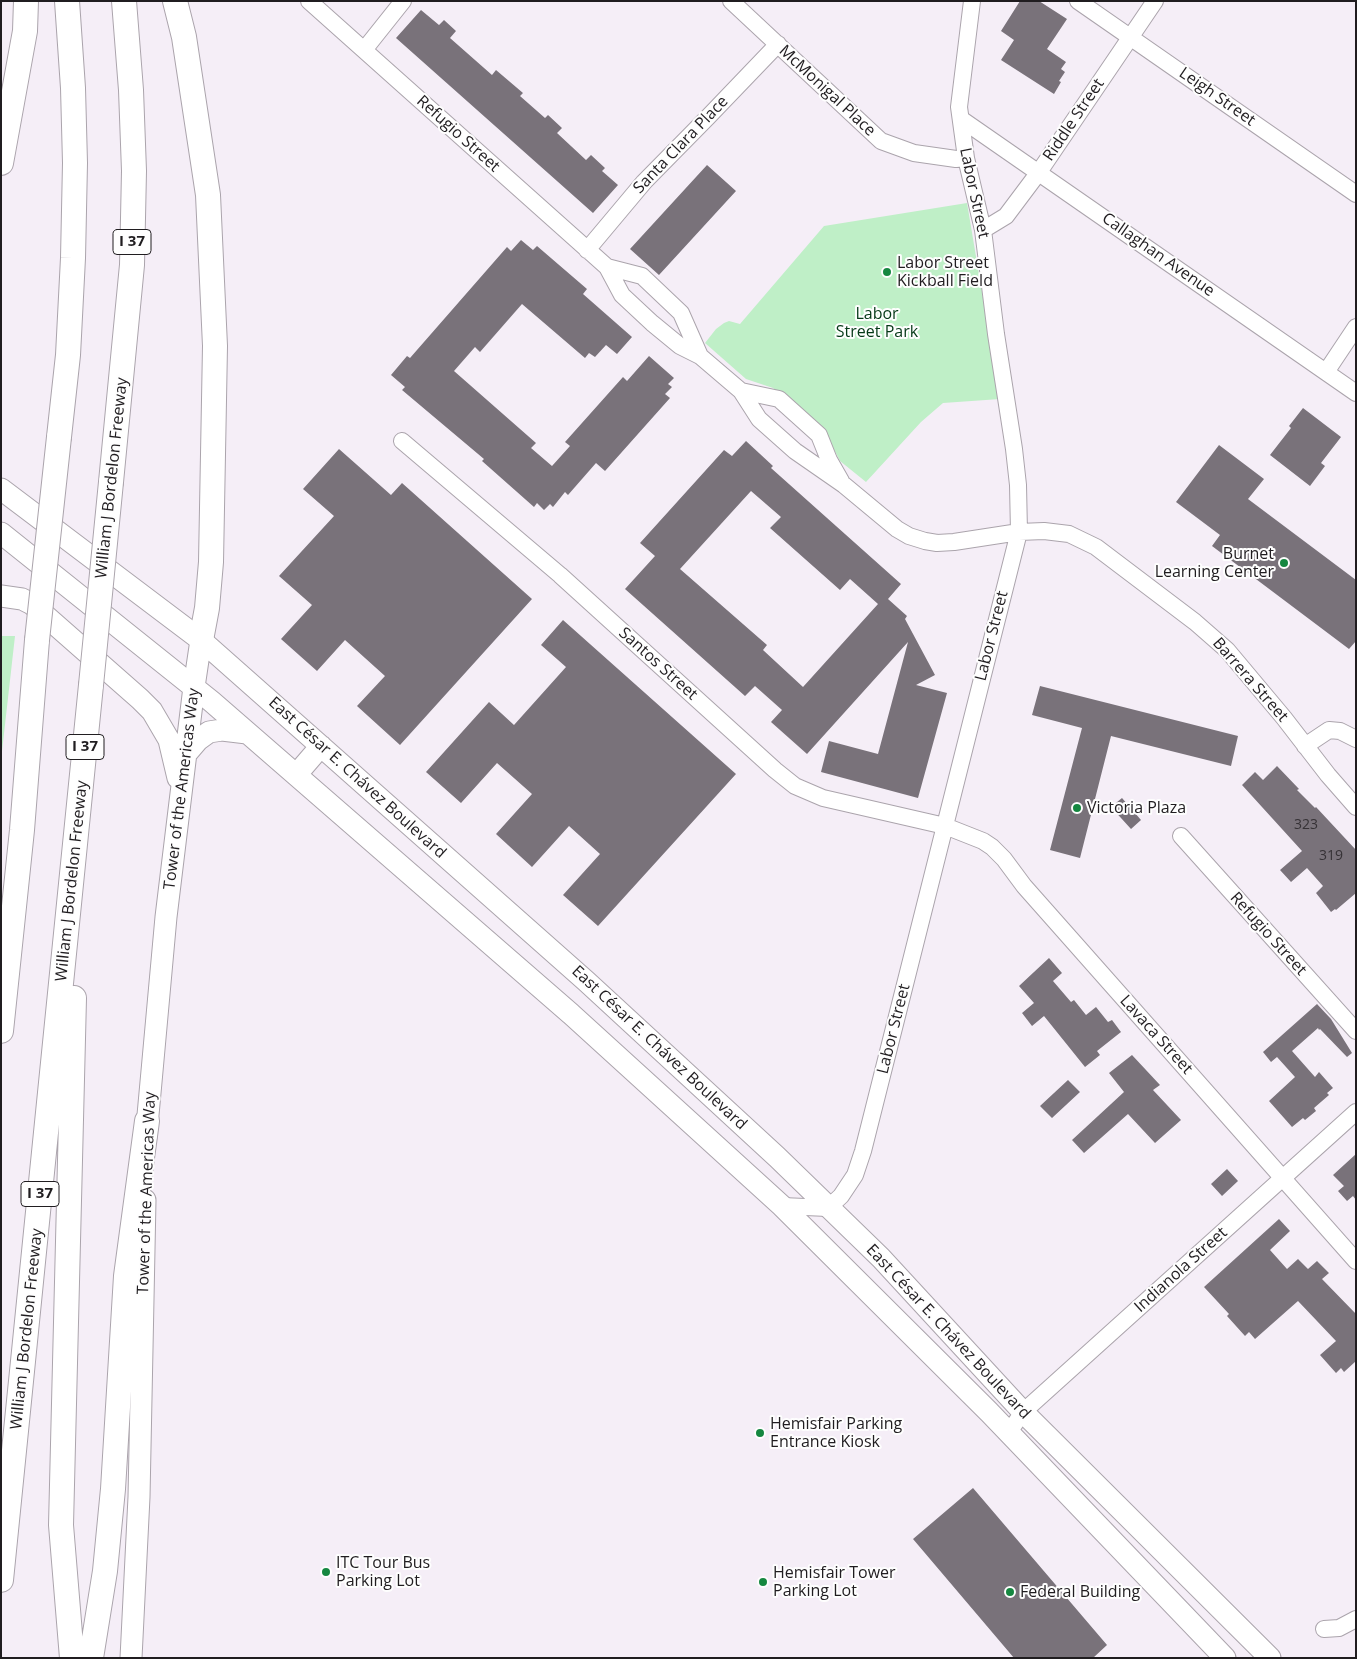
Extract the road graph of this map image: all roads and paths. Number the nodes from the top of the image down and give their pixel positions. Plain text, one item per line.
1 (26, 1) edge
2 (66, 1) edge
3 (124, 1) edge
4 (175, 1) edge
5 (309, 1) edge
6 (403, 1) edge
7 (731, 1) edge
8 (972, 1) edge
9 (1078, 1) edge
10 (1155, 1) edge
11 (1130, 37) junction
12 (778, 44) junction
13 (364, 50) junction
14 (961, 119) junction
15 (966, 158) junction
16 (1, 163) edge
17 (1039, 172) junction
18 (1356, 194) edge
19 (983, 230) junction
20 (587, 250) junction
21 (607, 267) junction
22 (1356, 326) edge
23 (700, 356) junction
24 (1326, 372) junction
25 (741, 391) junction
26 (1356, 393) edge
27 (402, 441) dead end
28 (844, 485) junction
29 (1, 489) edge
30 (1019, 532) junction
31 (1, 533) edge
32 (1, 596) edge
33 (202, 640) junction
34 (194, 687) junction
35 (247, 733) junction
36 (1356, 739) edge
37 (321, 746) junction
38 (1305, 746) junction
39 (186, 754) junction
40 (296, 775) junction
41 (182, 793) junction
42 (1356, 807) edge
43 (79, 808) junction
44 (945, 826) junction
45 (1181, 836) dead end
46 (1, 1031) edge
47 (1356, 1031) edge
48 (1356, 1112) edge
49 (146, 1121) junction
50 (1282, 1178) junction
51 (782, 1206) junction
52 (828, 1208) junction
53 (1356, 1260) edge
54 (1024, 1412) junction
55 (1009, 1432) junction
56 (1, 1580) edge
57 (1356, 1619) edge
58 (1324, 1629) dead end
59 (72, 1658) edge
60 (91, 1658) edge
61 (131, 1658) edge
62 (1225, 1658) edge
63 (1270, 1658) edge

1 - 16 highway
2 - 46 highway, bridge
3 - 43 highway, William J Bordelon Freeway / I 37, bridge
4 - 33 highway
5 - 13 street, Refugio Street
6 - 13 street
7 - 12 street, McMonigal Place
8 - 14 street, Labor Street
9 - 11 street, Leigh Street
10 - 11 street, Riddle Street
11 - 17 street, Riddle Street
11 - 18 street, Leigh Street
12 - 15 street, McMonigal Place
12 - 20 street, Santa Clara Place
13 - 20 street, Refugio Street
14 - 15 street, Labor Street
14 - 17 street, Callaghan Avenue
15 - 19 street, Labor Street
17 - 19 street, Riddle Street
17 - 24 street, Callaghan Avenue
19 - 30 street, Labor Street
20 - 21 street, Refugio Street
21 - 23 street, Refugio Street
21 - 23 street, Refugio Street
22 - 24 street
23 - 25 street, Refugio Street
24 - 26 street, Callaghan Avenue
25 - 28 street, Refugio Street
25 - 28 street, Refugio Street
27 - 44 street, Santos Street
28 - 30 street, Refugio Street
29 - 33 main road, East César E. Chávez Boulevard
30 - 38 street, Barrera Street
30 - 44 street, Labor Street
31 - 34 main road, East César E. Chávez Boulevard
32 - 41 main road
33 - 34 main road, Tower of the Americas Way
33 - 37 main road, East César E. Chávez Boulevard
34 - 35 main road, East César E. Chávez Boulevard
34 - 39 main road, Tower of the Americas Way
35 - 39 main road
35 - 40 main road, East César E. Chávez Boulevard
36 - 38 street
37 - 40 main road
37 - 52 main road, East César E. Chávez Boulevard
38 - 42 street, Barrera Street
39 - 41 main road, Tower of the Americas Way
40 - 51 main road, East César E. Chávez Boulevard
41 - 49 main road, Tower of the Americas Way
43 - 56 highway, William J Bordelon Freeway / I 37
43 - 59 highway
44 - 50 street, Lavaca Street
44 - 52 street, Labor Street
45 - 47 street, Refugio Street
48 - 50 street, Indianola Street
49 - 60 highway
49 - 61 main road, Tower of the Americas Way
50 - 53 street, Lavaca Street
50 - 54 street, Indianola Street
51 - 52 street
51 - 55 main road, East César E. Chávez Boulevard
52 - 54 main road, East César E. Chávez Boulevard
54 - 55 street, Indianola Street
54 - 63 main road, East César E. Chávez Boulevard
55 - 62 main road, East César E. Chávez Boulevard
57 - 58 street

